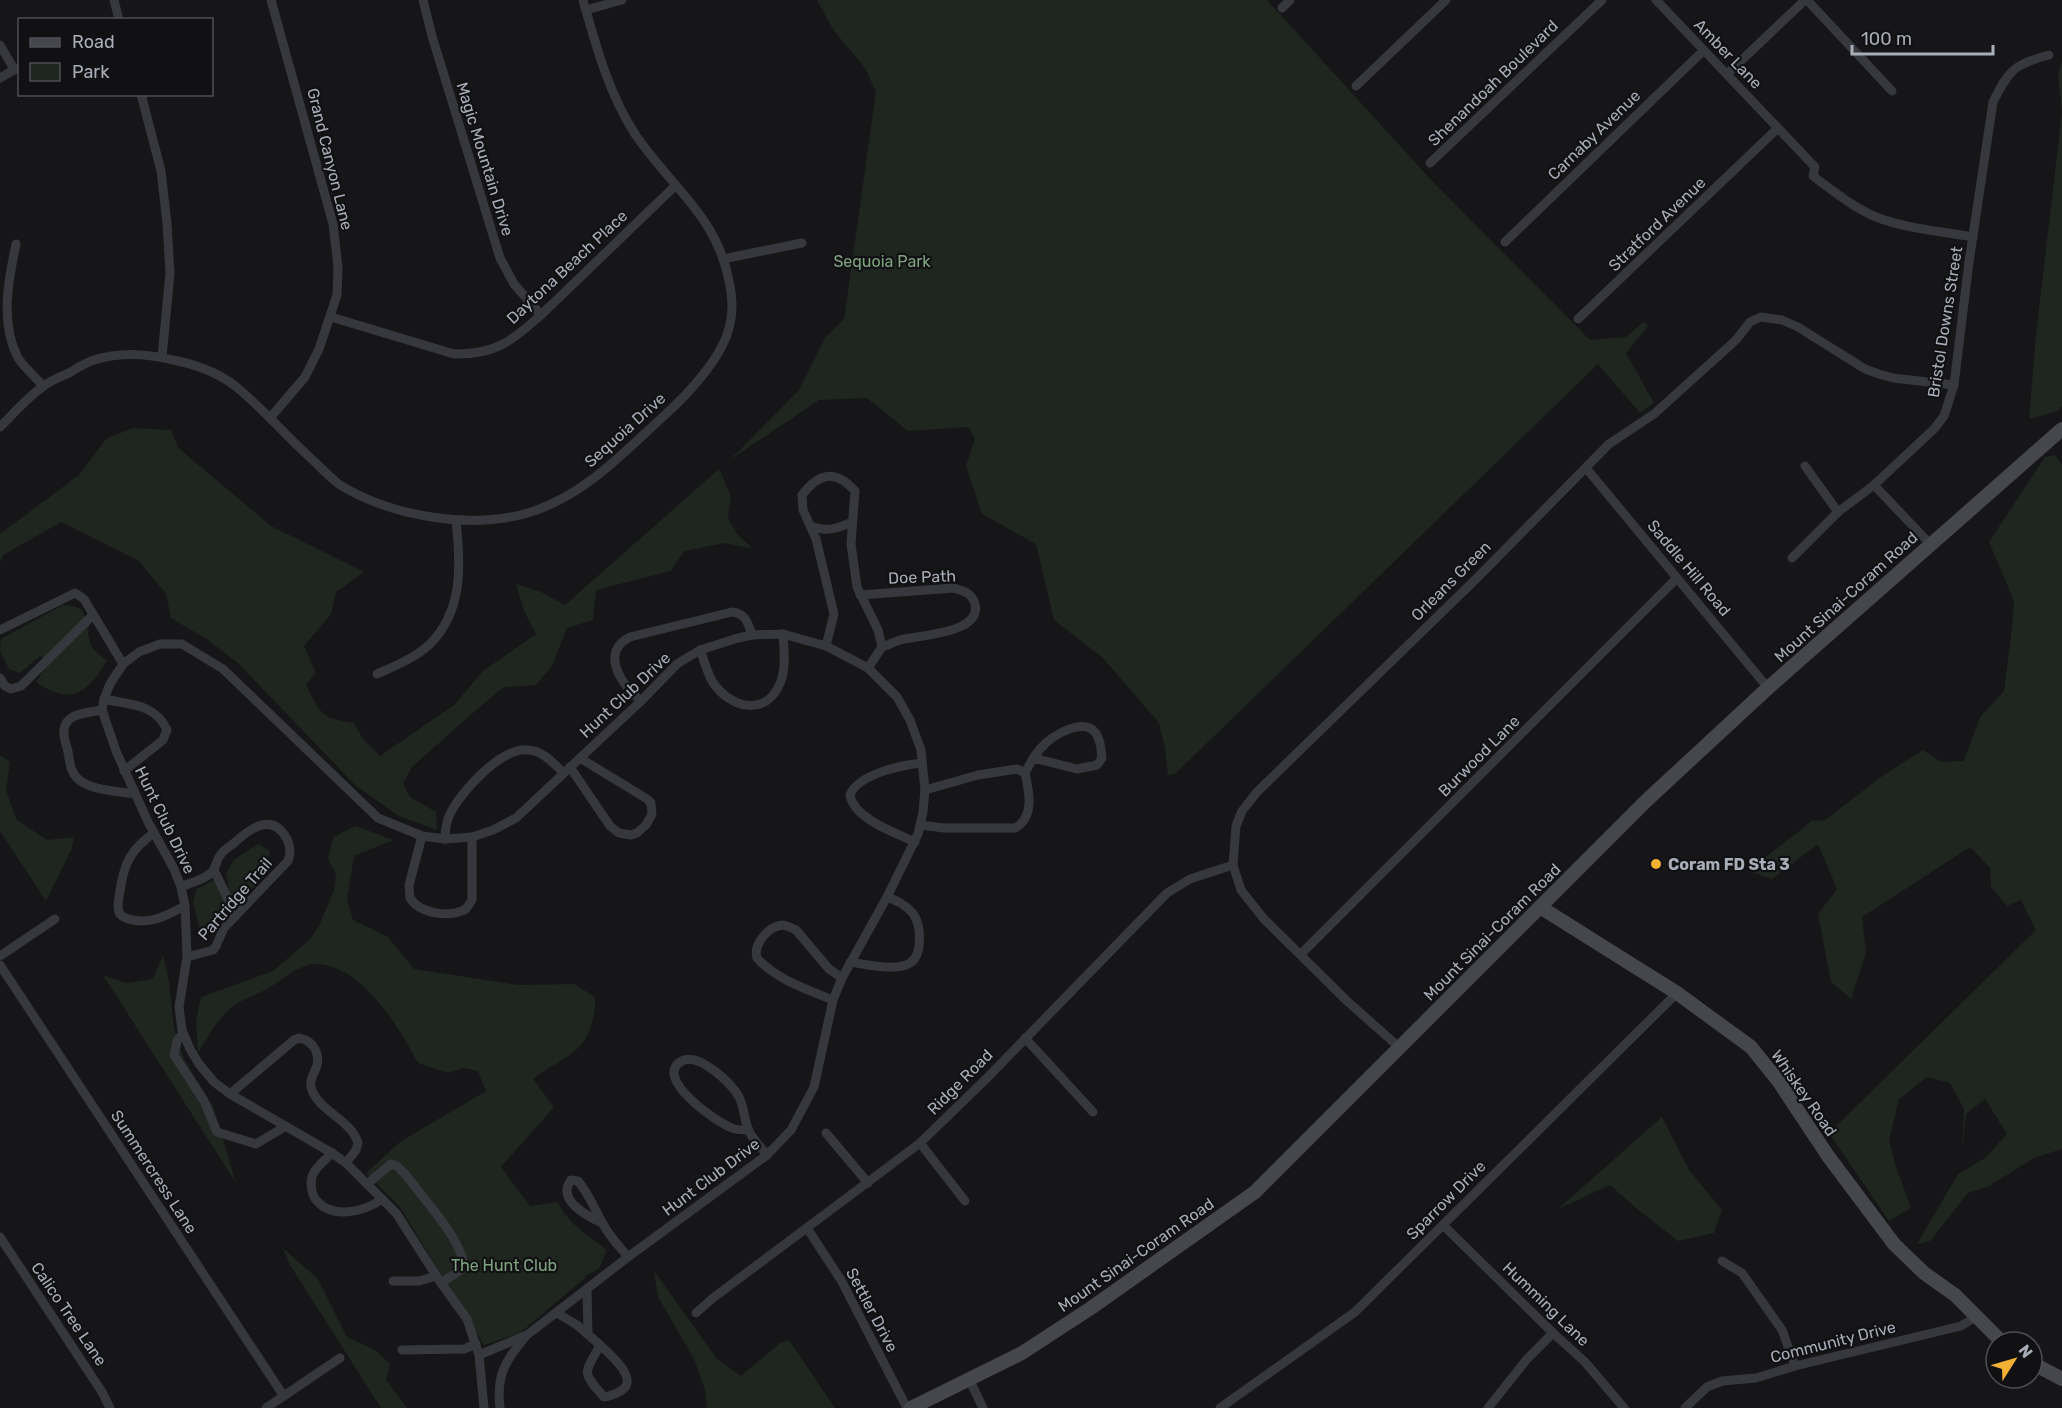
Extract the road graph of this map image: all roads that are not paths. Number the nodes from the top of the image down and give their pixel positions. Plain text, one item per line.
1 (114, 0) edge
2 (272, 0) edge
3 (423, 0) edge
4 (622, 0) edge
5 (1290, 0) edge
6 (1446, 0) edge
7 (1602, 0) edge
8 (1656, 0) edge
9 (1806, 0) edge
10 (585, 5) edge
11 (1282, 8) dead end
12 (118, 18) edge
13 (0, 45) edge
14 (1703, 51) junction
15 (2049, 55) dead end
16 (17, 68) edge
17 (1726, 74) junction
18 (0, 78) edge
19 (1356, 86) dead end
20 (1892, 91) dead end
21 (142, 96) edge
22 (1778, 128) junction
23 (1430, 163) dead end
24 (675, 186) junction
25 (1973, 237) junction
26 (1505, 242) dead end
27 (802, 243) dead end
28 (16, 244) dead end
29 (723, 259) junction
30 (541, 315) junction
31 (331, 317) junction
32 (1578, 319) dead end
33 (162, 357) junction
34 (1954, 385) junction
35 (43, 386) junction
36 (270, 418) junction
37 (0, 427) edge
38 (2062, 429) edge
39 (1805, 466) dead end
40 (1586, 468) junction
41 (1874, 484) junction
42 (1838, 512) junction
43 (456, 521) junction
44 (852, 522) junction
45 (810, 526) junction
46 (1930, 544) junction
47 (1792, 558) dead end
48 (1677, 578) junction
49 (860, 595) junction
50 (93, 615) junction
51 (0, 630) edge
52 (783, 634) junction
53 (752, 635) junction
54 (826, 646) junction
55 (882, 647) junction
56 (700, 650) junction
57 (123, 664) junction
58 (868, 668) junction
59 (377, 674) dead end
60 (0, 678) edge
61 (1768, 688) junction
62 (104, 699) junction
63 (641, 701) junction
64 (102, 710) junction
65 (580, 758) junction
66 (1033, 758) junction
67 (922, 763) junction
68 (567, 770) junction
69 (124, 771) junction
70 (1025, 773) junction
71 (925, 790) junction
72 (135, 794) junction
73 (920, 825) junction
74 (154, 833) junction
75 (422, 836) junction
76 (472, 837) junction
77 (445, 839) junction
78 (915, 842) junction
79 (1233, 866) junction
80 (214, 870) junction
81 (181, 886) junction
82 (887, 897) junction
83 (185, 906) junction
84 (1540, 907) junction
85 (236, 916) junction
86 (55, 919) dead end
87 (1301, 954) junction
88 (0, 956) edge
89 (187, 957) junction
90 (850, 962) junction
91 (0, 965) edge
92 (842, 978) junction
93 (1677, 993) junction
94 (833, 1000) junction
95 (183, 1033) junction
96 (1025, 1038) junction
97 (1400, 1048) junction
98 (230, 1094) junction
99 (1093, 1112) dead end
100 (286, 1126) junction
101 (749, 1130) junction
102 (826, 1133) dead end
103 (920, 1143) junction
104 (332, 1153) junction
105 (767, 1155) junction
106 (346, 1163) junction
107 (868, 1183) junction
108 (367, 1184) junction
109 (382, 1199) junction
110 (965, 1201) dead end
111 (602, 1223) junction
112 (1443, 1225) junction
113 (807, 1228) junction
114 (0, 1237) edge
115 (628, 1257) junction
116 (1722, 1261) dead end
117 (439, 1280) junction
118 (393, 1281) dead end
119 (587, 1289) junction
120 (557, 1313) junction
121 (696, 1313) dead end
122 (1977, 1316) junction
123 (1990, 1330) edge
124 (1553, 1333) junction
125 (588, 1334) junction
126 (527, 1335) junction
127 (476, 1344) junction
128 (600, 1345) junction
129 (402, 1350) dead end
130 (479, 1355) junction
131 (340, 1358) dead end
132 (1795, 1366) junction
133 (2044, 1369) edge
134 (480, 1376) junction
135 (500, 1377) junction
136 (969, 1379) junction
137 (2062, 1379) edge
138 (283, 1395) junction
139 (110, 1408) edge
140 (266, 1408) edge
141 (484, 1408) edge
142 (500, 1408) edge
143 (909, 1408) edge
144 (983, 1408) edge
145 (1220, 1408) edge
146 (1488, 1408) edge
147 (1624, 1408) edge
148 (1685, 1408) edge

1 - 12 street
2 - 31 street, Grand Canyon Lane
3 - 30 street, Magic Mountain Drive
4 - 10 street
5 - 11 street
6 - 19 street
7 - 23 street, Shenandoah Boulevard
8 - 14 street, Amber Lane
9 - 17 street
9 - 20 street
10 - 24 street, Sequoia Drive
13 - 16 street
14 - 17 street, Amber Lane
14 - 26 street, Carnaby Avenue
15 - 25 street, Bristol Downs Street
16 - 18 street
17 - 22 street, Amber Lane
21 - 33 street
22 - 25 street, Amber Lane
22 - 32 street, Stratford Avenue
24 - 29 street, Sequoia Drive
24 - 30 street, Daytona Beach Place
25 - 34 street, Bristol Downs Street
27 - 29 street
28 - 35 street
29 - 43 street, Sequoia Drive
30 - 31 street, Daytona Beach Place
31 - 36 street, Grand Canyon Lane
33 - 35 street, Sequoia Drive
33 - 36 street, Sequoia Drive
34 - 40 street, Orleans Green
34 - 41 street, Bristol Downs Street
35 - 37 street, Sequoia Drive
36 - 43 street, Sequoia Drive
38 - 46 main road, Mount Sinai-Coram Road
39 - 42 street
40 - 48 street, Saddle Hill Road
40 - 79 street, Orleans Green
41 - 42 street, Bristol Downs Street
41 - 46 street
42 - 47 street, Bristol Downs Street
43 - 59 street
44 - 45 street
44 - 45 street
44 - 49 street
45 - 54 street
46 - 61 main road, Mount Sinai-Coram Road
48 - 61 street, Saddle Hill Road
48 - 87 street, Burwood Lane
49 - 55 street
49 - 55 street, Doe Path
50 - 51 street
50 - 57 street
50 - 60 street
52 - 53 street, Hunt Club Drive
52 - 54 street, Hunt Club Drive
52 - 56 street
53 - 56 street, Hunt Club Drive
53 - 63 street
54 - 58 street, Hunt Club Drive
55 - 58 street
56 - 63 street, Hunt Club Drive
57 - 62 street, Hunt Club Drive
57 - 75 street, Hunt Club Drive
58 - 67 street, Hunt Club Drive
61 - 84 main road, Mount Sinai-Coram Road
62 - 64 street, Hunt Club Drive
62 - 69 street
63 - 65 street, Hunt Club Drive
64 - 69 street, Hunt Club Drive
64 - 72 street
65 - 68 street, Hunt Club Drive
65 - 68 street
66 - 66 street
66 - 70 street
67 - 71 street, Hunt Club Drive
67 - 78 street
68 - 76 street, Hunt Club Drive
68 - 77 street
69 - 72 street, Hunt Club Drive
70 - 71 street
70 - 73 street
71 - 73 street, Hunt Club Drive
72 - 74 street, Hunt Club Drive
73 - 78 street, Hunt Club Drive
74 - 81 street, Hunt Club Drive
74 - 83 street
75 - 76 street
75 - 77 street, Hunt Club Drive
76 - 77 street, Hunt Club Drive
78 - 82 street, Hunt Club Drive
79 - 87 street, Orleans Green
79 - 96 street, Ridge Road
80 - 81 street, Partridge Trail
80 - 85 street
80 - 85 street, Partridge Trail
81 - 83 street, Hunt Club Drive
82 - 90 street, Hunt Club Drive
82 - 90 street
83 - 89 street, Hunt Club Drive
84 - 93 main road, Whiskey Road
84 - 97 main road, Mount Sinai-Coram Road
85 - 89 street, Partridge Trail
86 - 88 street
87 - 97 street, Orleans Green
89 - 95 street, Hunt Club Drive
90 - 92 street, Hunt Club Drive
91 - 138 street, Summercress Lane
92 - 94 street, Hunt Club Drive
92 - 94 street
93 - 112 street, Sparrow Drive
93 - 122 main road, Whiskey Road
94 - 105 street, Hunt Club Drive
95 - 98 street, Hunt Club Drive
95 - 100 street
96 - 99 street
96 - 103 street, Ridge Road
97 - 136 main road, Mount Sinai-Coram Road
98 - 100 street, Hunt Club Drive
98 - 106 street
100 - 104 street, Hunt Club Drive
101 - 101 street
101 - 105 street
102 - 107 street
103 - 107 street, Ridge Road
103 - 110 street
104 - 106 street, Hunt Club Drive
104 - 109 street
105 - 115 street, Hunt Club Drive
106 - 108 street, Hunt Club Drive
107 - 113 street, Ridge Road
108 - 109 street, Hunt Club Drive
108 - 117 street
109 - 117 street, Hunt Club Drive
111 - 111 street
111 - 115 street
112 - 124 street, Humming Lane
112 - 145 street, Sparrow Drive
113 - 121 street, Ridge Road
113 - 143 street, Settler Drive
114 - 139 street, Calico Tree Lane
115 - 119 street, Hunt Club Drive
116 - 132 street
117 - 118 street
117 - 127 street, Hunt Club Drive
119 - 120 street, Hunt Club Drive
119 - 125 street
120 - 125 street
120 - 126 street, Hunt Club Drive
122 - 123 main road, Whiskey Road
122 - 132 street, Community Drive
124 - 146 street
124 - 147 street, Humming Lane
125 - 128 street
126 - 130 street, Hunt Club Drive
126 - 135 street, Hunt Club Drive
127 - 129 street
127 - 130 street, Hunt Club Drive
128 - 128 street
130 - 134 street, Hunt Club Drive
131 - 138 street
132 - 148 street, Community Drive
133 - 137 main road
134 - 135 street
134 - 141 street, Hunt Club Drive
135 - 142 street, Hunt Club Drive
136 - 143 main road, Mount Sinai-Coram Road
136 - 144 street
138 - 140 street

